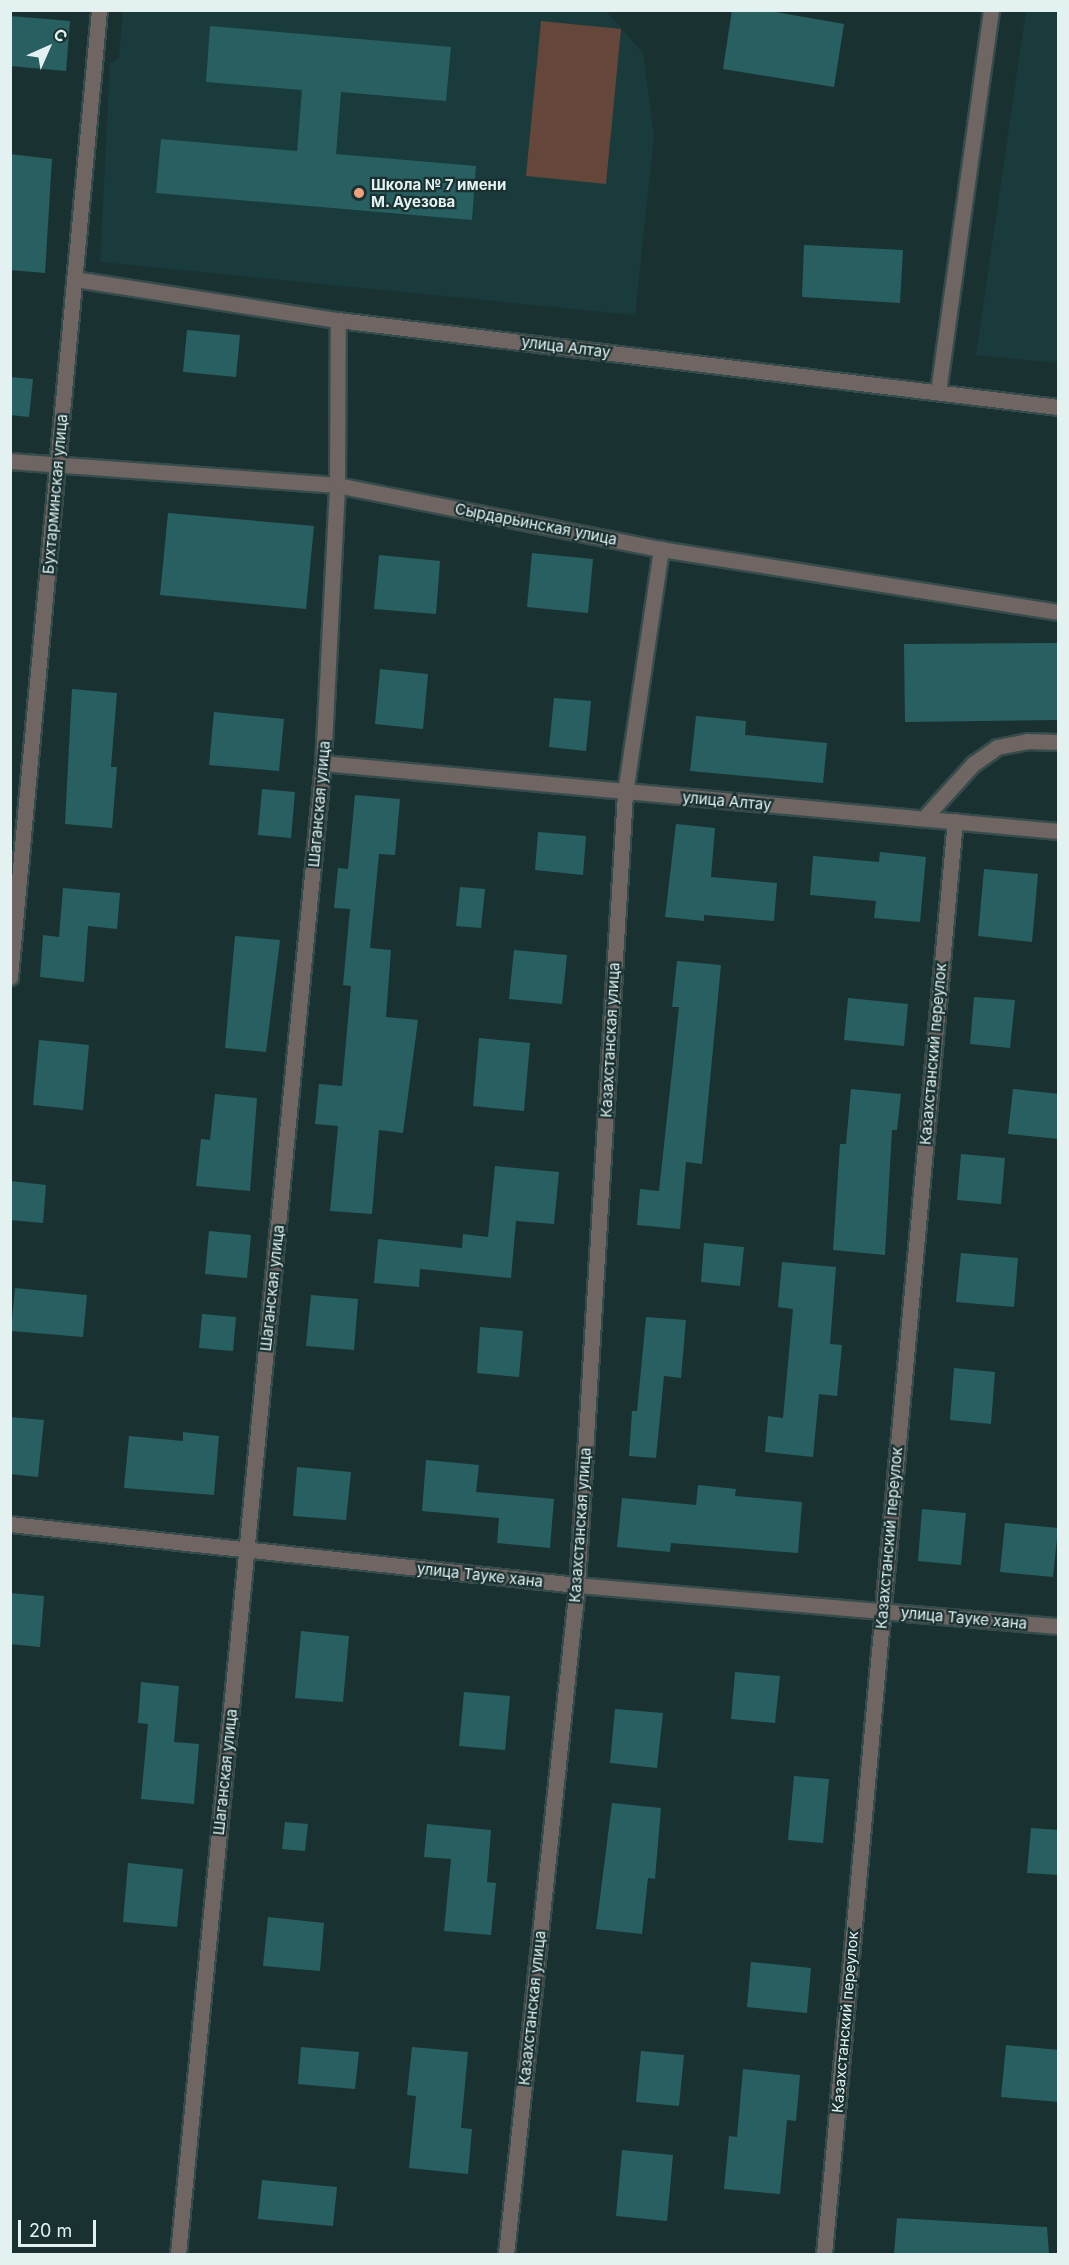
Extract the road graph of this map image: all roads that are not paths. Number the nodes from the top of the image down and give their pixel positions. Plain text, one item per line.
1 (99, 10) edge
2 (992, 10) edge
3 (75, 279) junction
4 (338, 320) junction
5 (938, 392) junction
6 (1059, 407) edge
7 (10, 461) edge
8 (57, 466) junction
9 (337, 485) junction
10 (662, 549) junction
11 (1059, 612) edge
12 (1059, 742) edge
13 (323, 763) junction
14 (625, 792) junction
15 (924, 818) junction
16 (955, 821) junction
17 (1059, 831) edge
18 (10, 977) edge
19 (10, 1524) edge
20 (247, 1550) junction
21 (577, 1585) junction
22 (882, 1610) junction
23 (1059, 1626) edge
24 (178, 2254) edge
25 (506, 2254) edge
26 (824, 2254) edge

1 - 3 street, Бухтарминская улица
2 - 5 street
3 - 4 street, улица Алтау
3 - 8 street, Бухтарминская улица
4 - 5 street, улица Алтау
4 - 9 street, Шаганская улица
5 - 6 street, улица Алтау
7 - 8 street, Сырдарьинская улица
8 - 9 street, Сырдарьинская улица
8 - 18 street, Бухтарминская улица
9 - 10 street, Сырдарьинская улица
9 - 13 street, Шаганская улица
10 - 11 street, Сырдарьинская улица
10 - 14 street, Казахстанская улица
12 - 15 street
13 - 14 street, улица Алтау
13 - 20 street, Шаганская улица
14 - 15 street, улица Алтау
14 - 21 street, Казахстанская улица
15 - 16 street, улица Алтау
16 - 17 street, улица Алтау
16 - 22 street, Казахстанский переулок
19 - 20 street, улица Тауке хана
20 - 21 street, улица Тауке хана
20 - 24 street, Шаганская улица
21 - 22 street, улица Тауке хана
21 - 25 street, Казахстанская улица
22 - 23 street, улица Тауке хана
22 - 26 street, Казахстанский переулок

